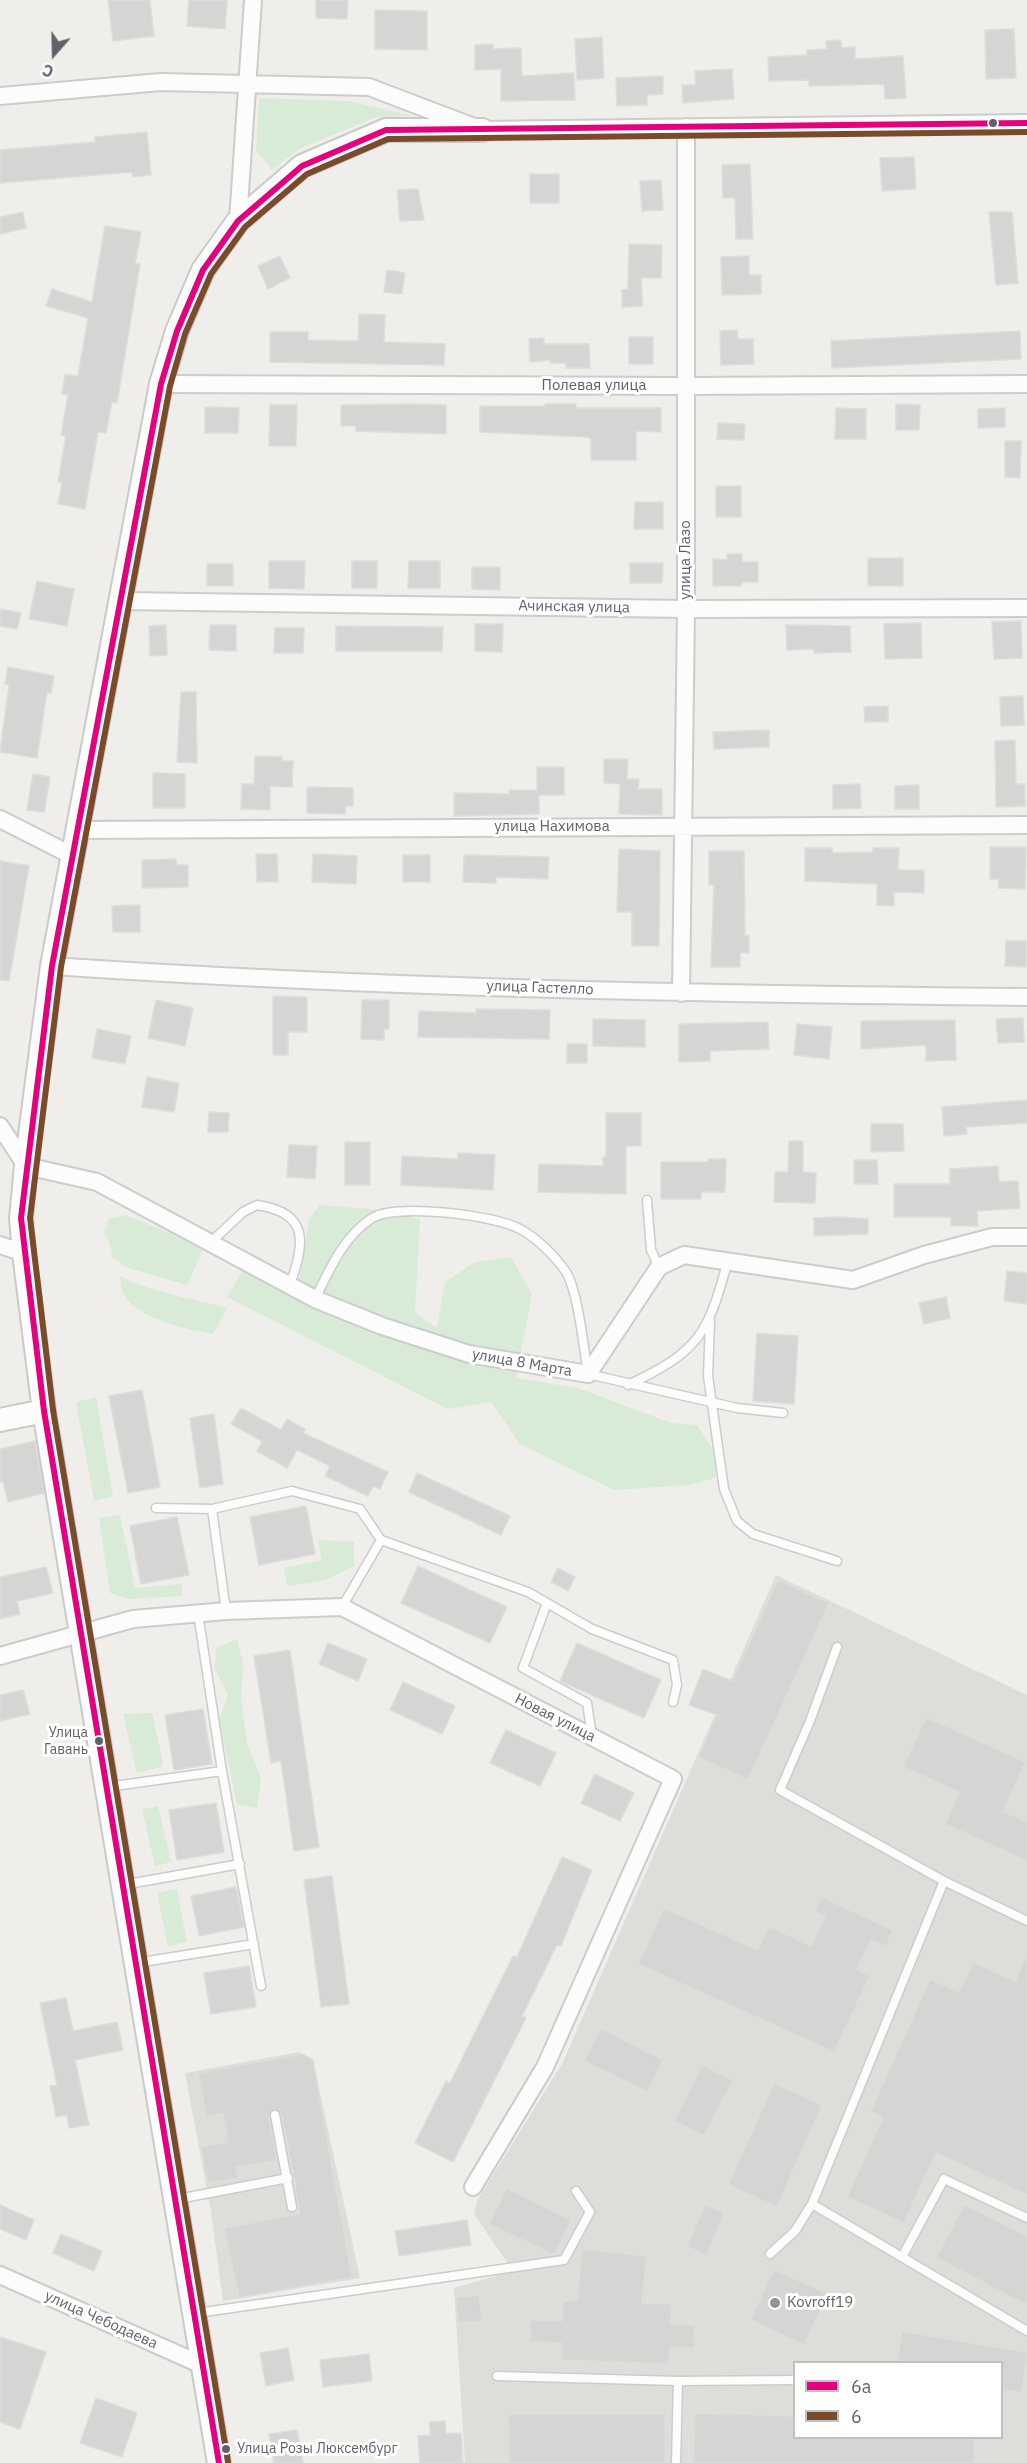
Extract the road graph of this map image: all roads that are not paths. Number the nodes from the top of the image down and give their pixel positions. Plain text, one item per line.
1 (253, 0) edge
2 (247, 83) junction
3 (0, 96) edge
4 (1027, 123) edge
5 (686, 127) junction
6 (482, 129) junction
7 (238, 221) junction
8 (161, 384) junction
9 (1027, 384) edge
10 (687, 386) junction
11 (122, 601) junction
12 (1027, 608) edge
13 (686, 609) junction
14 (0, 819) edge
15 (1027, 825) edge
16 (684, 826) junction
17 (78, 830) junction
18 (73, 856) junction
19 (52, 966) junction
20 (681, 993) junction
21 (1027, 997) edge
22 (0, 1126) edge
23 (26, 1166) junction
24 (647, 1200) dead end
25 (1027, 1237) edge
26 (210, 1243) junction
27 (0, 1245) edge
28 (24, 1253) junction
29 (728, 1260) junction
30 (659, 1267) junction
31 (290, 1285) junction
32 (315, 1299) junction
33 (710, 1321) junction
34 (588, 1374) junction
35 (628, 1385) junction
36 (711, 1403) junction
37 (44, 1411) junction
38 (783, 1413) dead end
39 (0, 1420) edge
40 (156, 1508) dead end
41 (212, 1509) junction
42 (381, 1540) junction
43 (837, 1561) dead end
44 (547, 1603) junction
45 (342, 1607) junction
46 (226, 1611) junction
47 (198, 1613) junction
48 (81, 1633) junction
49 (837, 1647) dead end
50 (0, 1656) edge
51 (673, 1702) dead end
52 (592, 1736) junction
53 (222, 1771) junction
54 (106, 1787) junction
55 (240, 1864) junction
56 (944, 1881) junction
57 (122, 1886) junction
58 (1027, 1921) edge
59 (254, 1944) junction
60 (135, 1963) junction
61 (261, 1986) dead end
62 (275, 2115) dead end
63 (288, 2178) junction
64 (473, 2187) dead end
65 (576, 2192) dead end
66 (174, 2200) junction
67 (812, 2204) junction
68 (292, 2207) dead end
69 (1027, 2218) edge
70 (770, 2254) dead end
71 (902, 2257) junction
72 (0, 2276) edge
73 (193, 2314) junction
74 (1027, 2331) edge
75 (202, 2366) junction
76 (497, 2376) dead end
77 (793, 2380) edge
78 (678, 2381) junction
79 (219, 2463) edge
80 (676, 2463) edge

1 - 2 street
2 - 3 street
2 - 6 street
2 - 7 street
4 - 5 street
5 - 6 street
5 - 10 street, улица Лазо
6 - 7 street
7 - 8 street
8 - 10 street, Полевая улица
8 - 11 street
9 - 10 street, Полевая улица
10 - 13 street, улица Лазо
11 - 13 street, Ачинская улица
11 - 17 street
12 - 13 street, Ачинская улица
13 - 16 street, улица Лазо
14 - 18 street
15 - 16 street, улица Нахимова
16 - 17 street, улица Нахимова
16 - 20 street, улица Лазо
17 - 18 street
18 - 19 street
19 - 20 street, улица Гастелло
19 - 23 street
20 - 21 street, улица Гастелло
22 - 23 street
23 - 26 street, улица 8 Марта
23 - 28 street
24 - 30 lane
25 - 29 street
26 - 31 street, улица 8 Марта
26 - 31 lane
27 - 28 street
28 - 37 street
29 - 30 street
29 - 33 lane
30 - 34 street, улица 8 Марта
31 - 32 street, улица 8 Марта
32 - 34 street, улица 8 Марта
32 - 34 lane
33 - 35 lane
33 - 36 lane
34 - 35 lane
35 - 36 lane
36 - 38 lane
36 - 43 lane
37 - 39 street
37 - 48 street
40 - 41 lane
41 - 42 lane
41 - 46 lane
42 - 44 lane
42 - 45 lane
44 - 51 lane
44 - 52 lane
45 - 46 street, Новая улица
45 - 52 street, Новая улица
46 - 47 street, Новая улица
47 - 48 street, Новая улица
47 - 53 lane
48 - 50 street, Новая улица
48 - 54 street
49 - 56 lane
52 - 64 street, Новая улица
53 - 54 lane
53 - 55 lane
54 - 57 street
55 - 57 lane
55 - 59 lane
56 - 58 lane
56 - 67 lane
57 - 60 street
59 - 60 lane
59 - 61 lane
60 - 66 street
62 - 63 lane
63 - 66 lane
63 - 68 lane
65 - 73 lane
66 - 73 street
67 - 70 lane
67 - 71 lane
69 - 71 lane
71 - 74 lane
72 - 75 street, улица Чебодаева
73 - 75 street
75 - 79 street
76 - 78 lane
77 - 78 lane
78 - 80 lane

